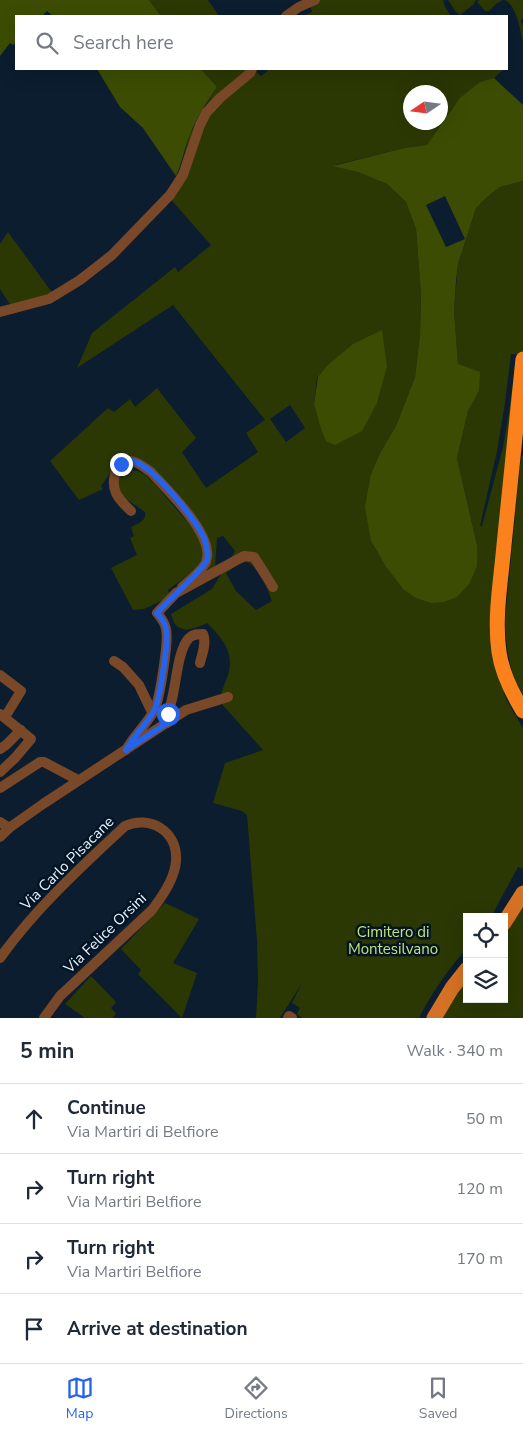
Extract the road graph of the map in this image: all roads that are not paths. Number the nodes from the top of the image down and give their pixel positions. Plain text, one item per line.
1 (315, 0) edge
2 (287, 15) edge
3 (252, 70) edge
4 (0, 312) edge
5 (523, 359) edge
6 (131, 511) dead end
7 (273, 587) dead end
8 (176, 593) junction
9 (114, 661) dead end
10 (200, 663) dead end
11 (0, 675) edge
12 (228, 697) dead end
13 (523, 711) edge
14 (152, 712) junction
15 (2, 715) edge
16 (167, 723) junction
17 (21, 730) junction
18 (0, 749) edge
19 (126, 750) junction
20 (0, 772) edge
21 (78, 780) junction
22 (0, 788) edge
23 (4, 825) edge
24 (168, 834) joint
25 (0, 837) edge
26 (523, 893) edge
27 (508, 916) edge
28 (0, 958) edge
29 (463, 974) edge
30 (44, 1018) edge
31 (434, 1018) edge

1 - 2 street
3 - 4 street
5 - 13 highway
6 - 8 street
7 - 8 street
8 - 14 street
9 - 14 street
10 - 16 street
11 - 15 street
12 - 16 street
14 - 19 street
15 - 17 street
16 - 19 street
17 - 18 street
17 - 20 street
19 - 21 street
21 - 22 street
21 - 23 street
23 - 25 street
24 - 28 street, Via Carlo Pisacane
24 - 30 street, Via Felice Orsini
26 - 27 main road
29 - 31 main road

